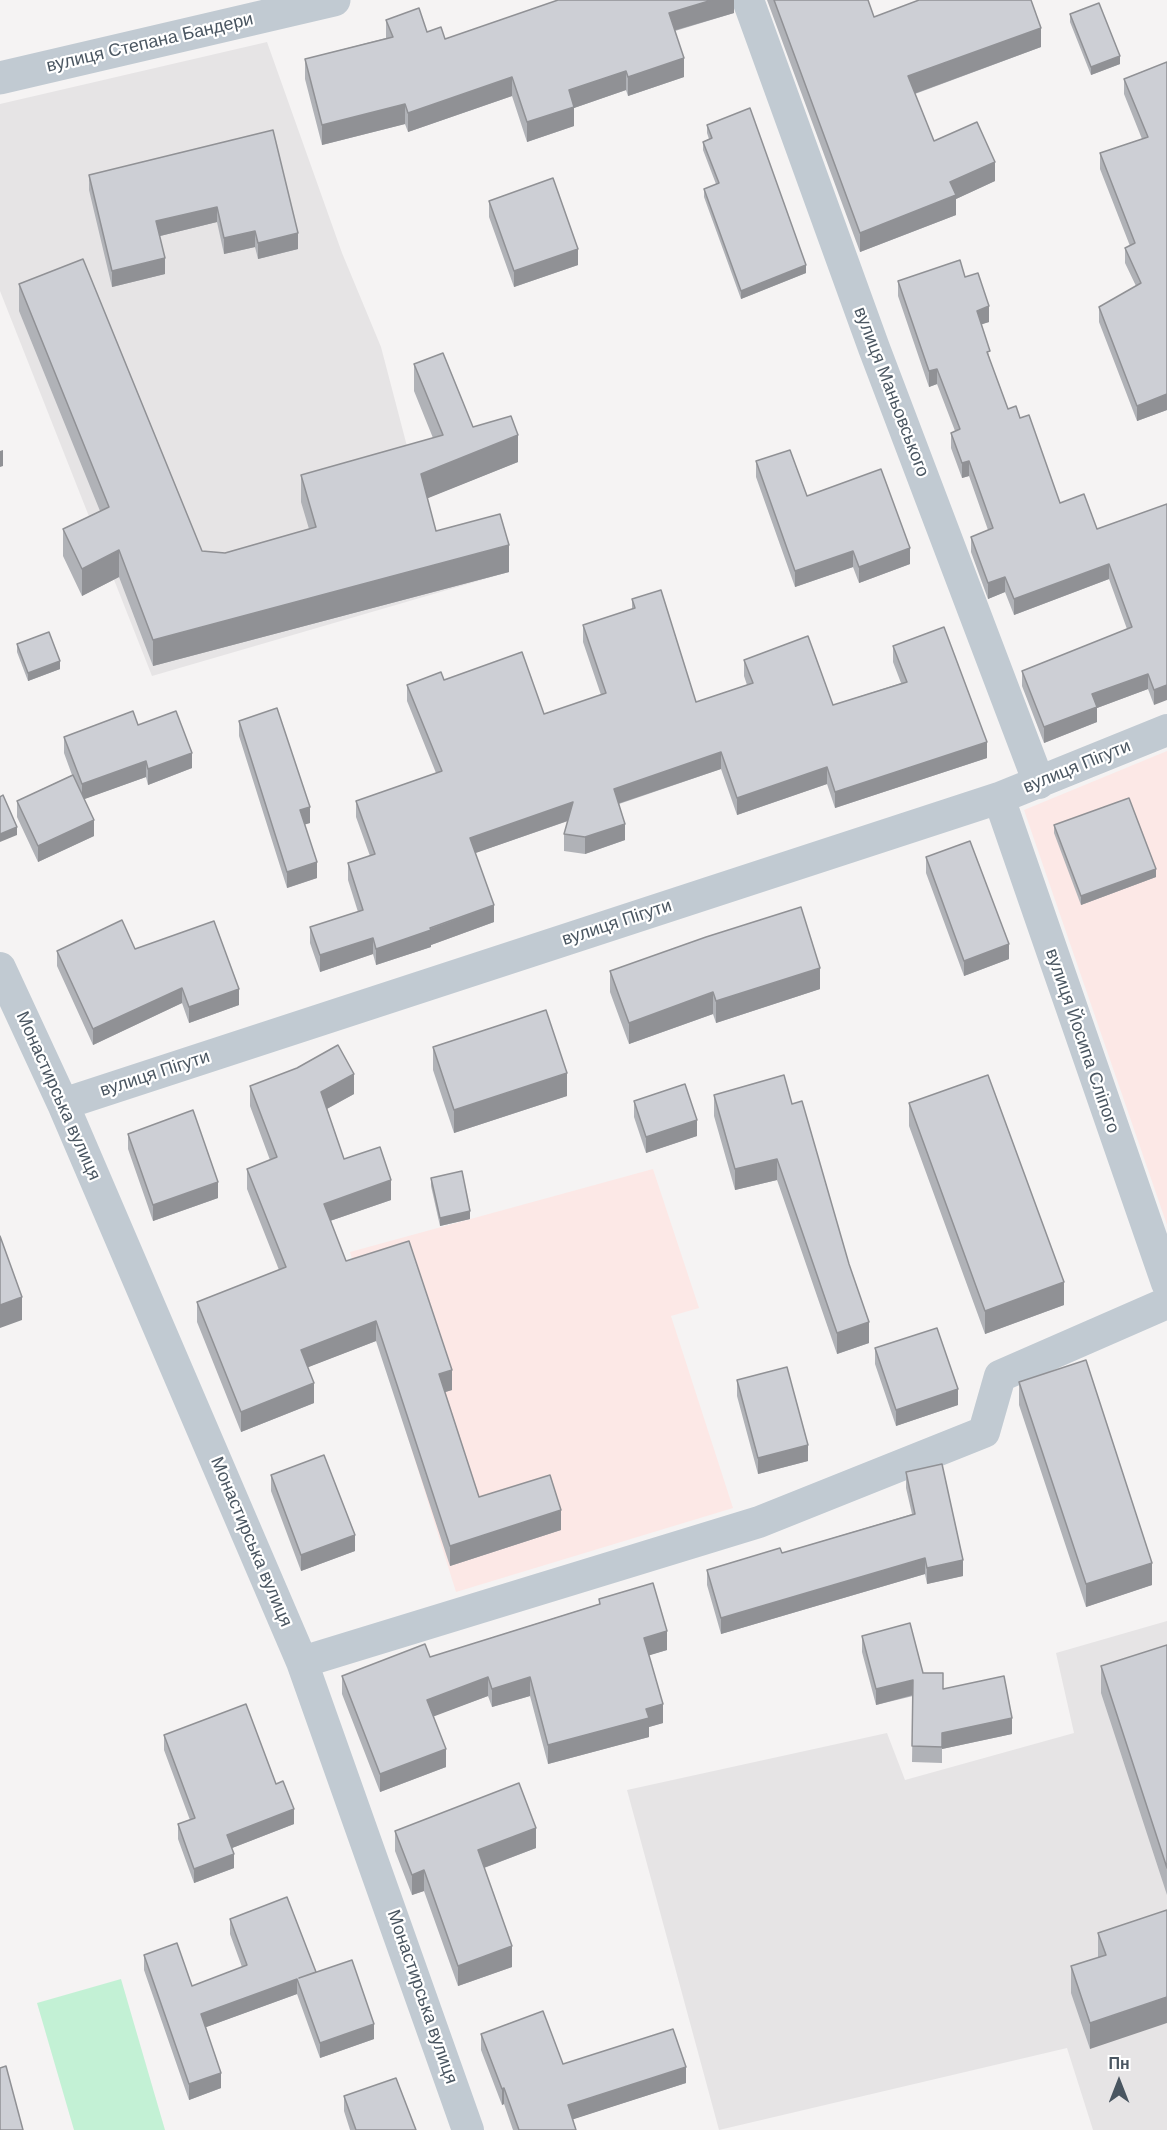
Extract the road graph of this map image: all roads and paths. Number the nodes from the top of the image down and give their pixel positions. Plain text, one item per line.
1 (334, 0) edge
2 (748, 0) edge
3 (0, 78) edge
4 (1167, 730) edge
5 (1039, 783) junction
6 (999, 798) junction
7 (0, 968) edge
8 (63, 1104) junction
9 (1167, 1283) edge
10 (1167, 1303) edge
11 (302, 1662) junction
12 (468, 2130) edge

1 - 3 street, вулиця Степана Бандери
2 - 5 street, вулиця Маньовського
4 - 5 street, вулиця Пігути
5 - 6 street, вулиця Пігути
6 - 8 street, вулиця Пігути
6 - 9 street, вулиця Йосипа Сліпого
7 - 8 street, Монастирська вулиця
8 - 11 street, Монастирська вулиця
10 - 11 street
11 - 12 street, Монастирська вулиця

